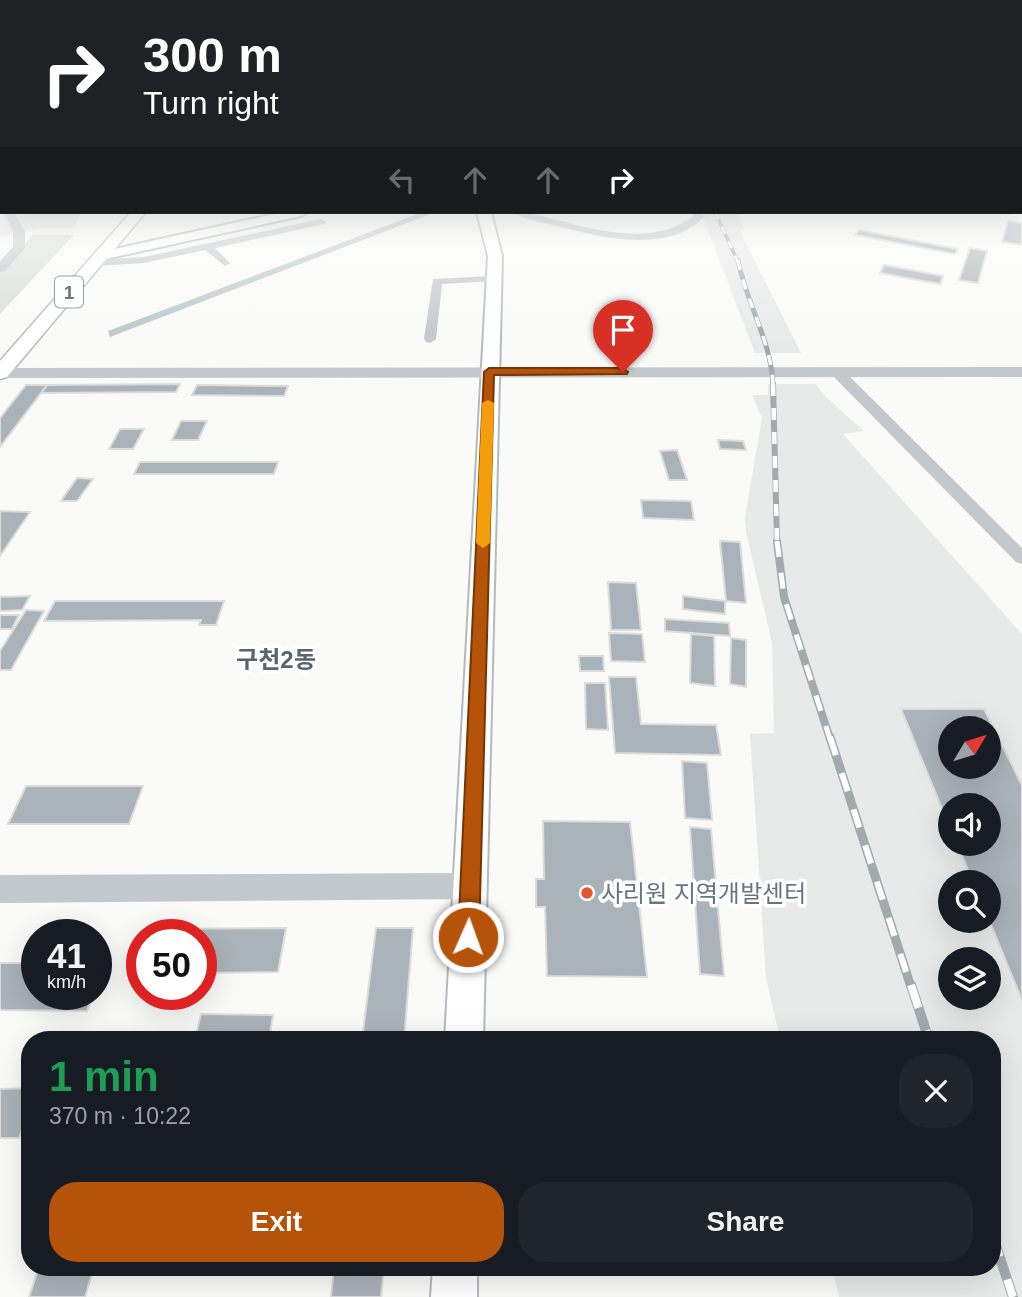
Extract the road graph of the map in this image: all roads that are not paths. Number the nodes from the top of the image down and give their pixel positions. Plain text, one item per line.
1 (14, 223) edge
2 (130, 223) edge
3 (256, 223) edge
4 (319, 223) edge
5 (487, 223) edge
6 (557, 223) edge
7 (695, 223) edge
8 (208, 247) junction
9 (98, 260) junction
10 (225, 263) dead end
11 (0, 268) edge
12 (493, 279) junction
13 (430, 339) dead end
14 (489, 372) junction
15 (837, 372) junction
16 (1022, 372) edge
17 (0, 373) edge
18 (1022, 558) edge
19 (470, 886) junction
20 (0, 889) edge
21 (464, 1031) edge
22 (455, 1276) edge
23 (454, 1297) edge

1 - 11 street
2 - 9 main road, 1
3 - 9 main road
4 - 8 street
5 - 12 main road
6 - 7 street
8 - 9 street
8 - 10 street
9 - 17 main road, 1
12 - 13 street
12 - 14 main road
14 - 15 street
14 - 17 street
14 - 19 main road
15 - 16 street
15 - 18 street
19 - 20 street
19 - 21 main road
22 - 23 main road

